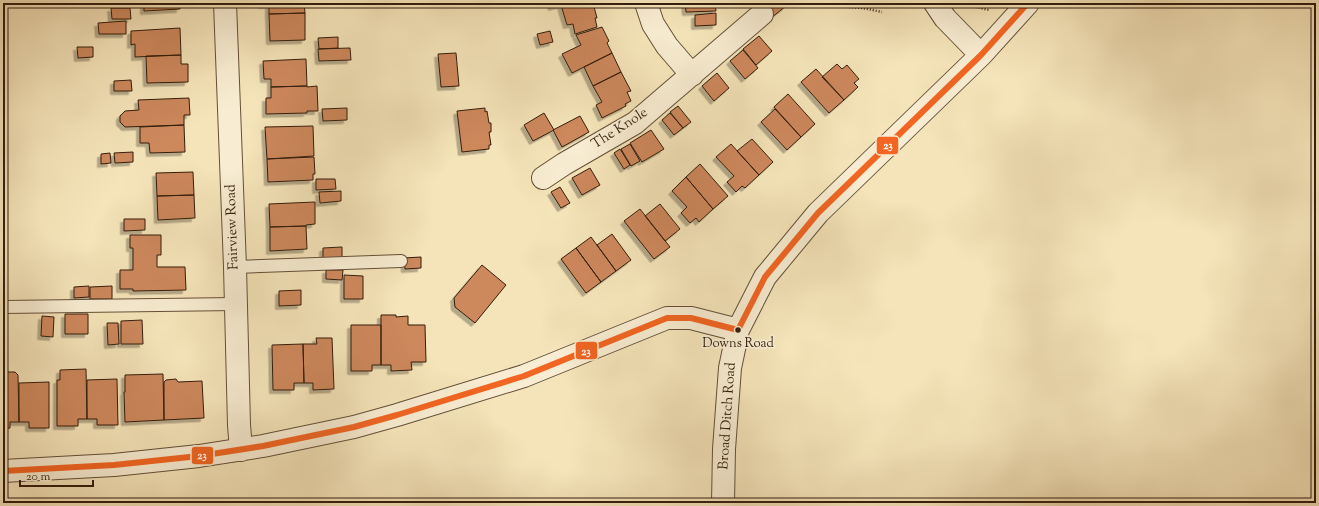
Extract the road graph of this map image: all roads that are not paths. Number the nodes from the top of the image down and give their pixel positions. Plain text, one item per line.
1 (225, 3) edge
2 (646, 3) edge
3 (935, 3) edge
4 (1028, 3) edge
5 (762, 14) dead end
6 (981, 55) junction
7 (692, 75) junction
8 (543, 178) dead end
9 (401, 261) dead end
10 (235, 267) junction
11 (236, 304) junction
12 (3, 307) edge
13 (738, 330) junction
14 (241, 450) junction
15 (3, 471) edge
16 (723, 503) edge

1 - 10 street, Fairview Road
2 - 7 street
3 - 6 street
4 - 6 street
5 - 7 street, The Knole
6 - 13 street
7 - 8 street, The Knole
9 - 10 lane
10 - 11 street, Fairview Road
11 - 12 lane
11 - 14 street, Fairview Road
13 - 14 street
13 - 16 street, Broad Ditch Road
14 - 15 street

